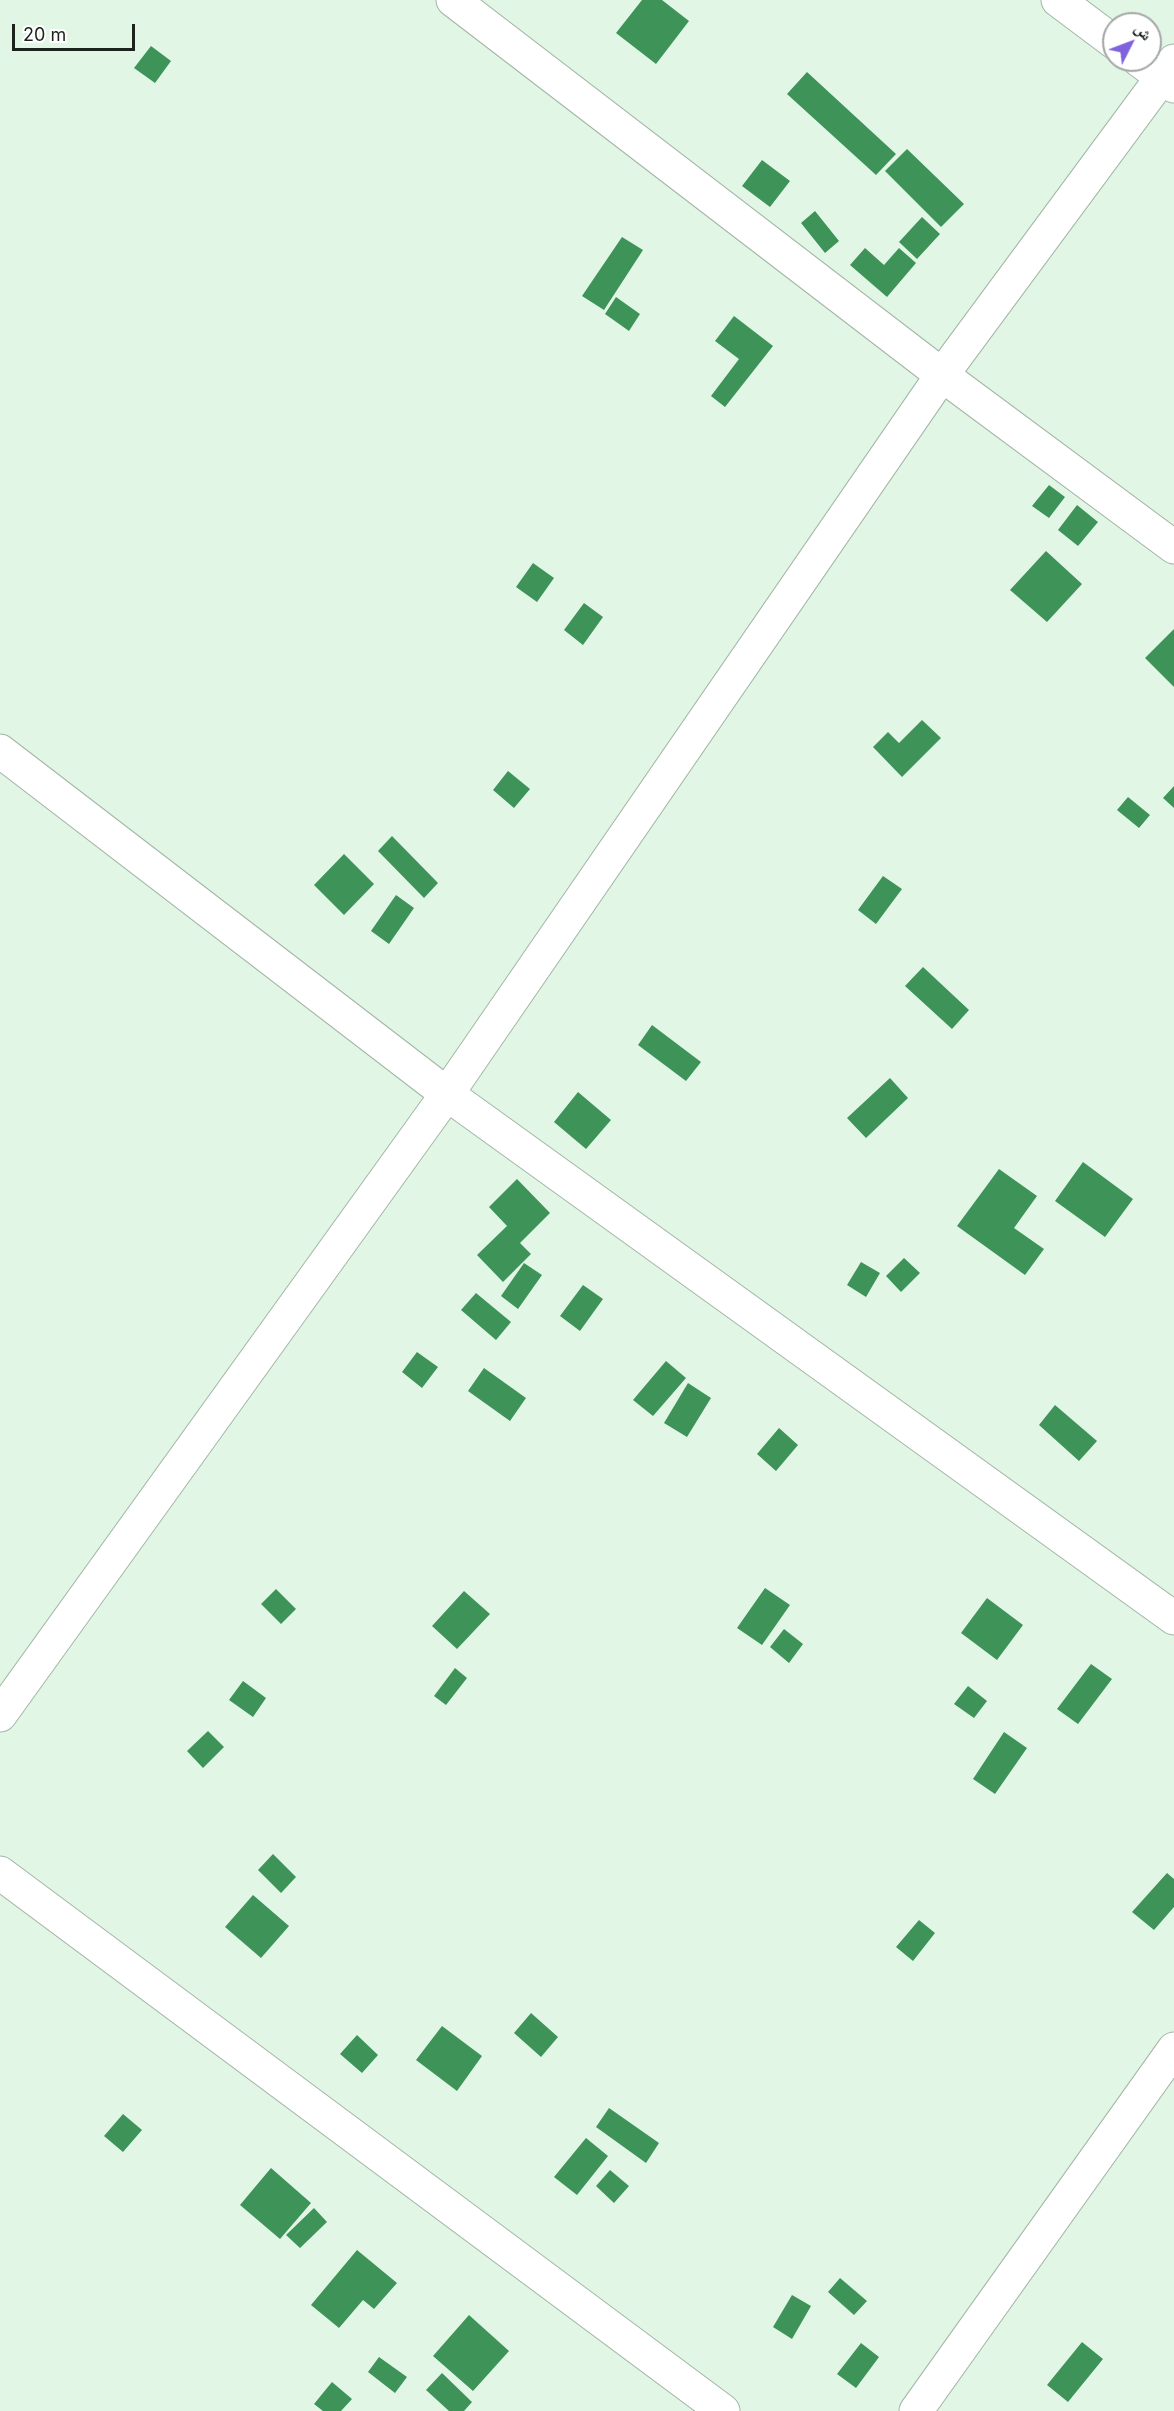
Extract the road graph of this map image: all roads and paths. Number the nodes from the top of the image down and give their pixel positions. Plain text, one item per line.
1 (453, 0) edge
2 (1058, 0) edge
3 (1102, 33) edge
4 (1161, 72) edge
5 (942, 375) junction
6 (1174, 547) edge
7 (0, 751) edge
8 (447, 1094) junction
9 (1174, 1618) edge
10 (0, 1715) edge
11 (0, 1873) edge
12 (1174, 2049) edge
13 (723, 2411) edge
14 (916, 2411) edge

1 - 5 street
2 - 3 street
4 - 5 street
5 - 6 street
5 - 8 street
7 - 8 street
8 - 9 street
8 - 10 street
11 - 13 street
12 - 14 street

